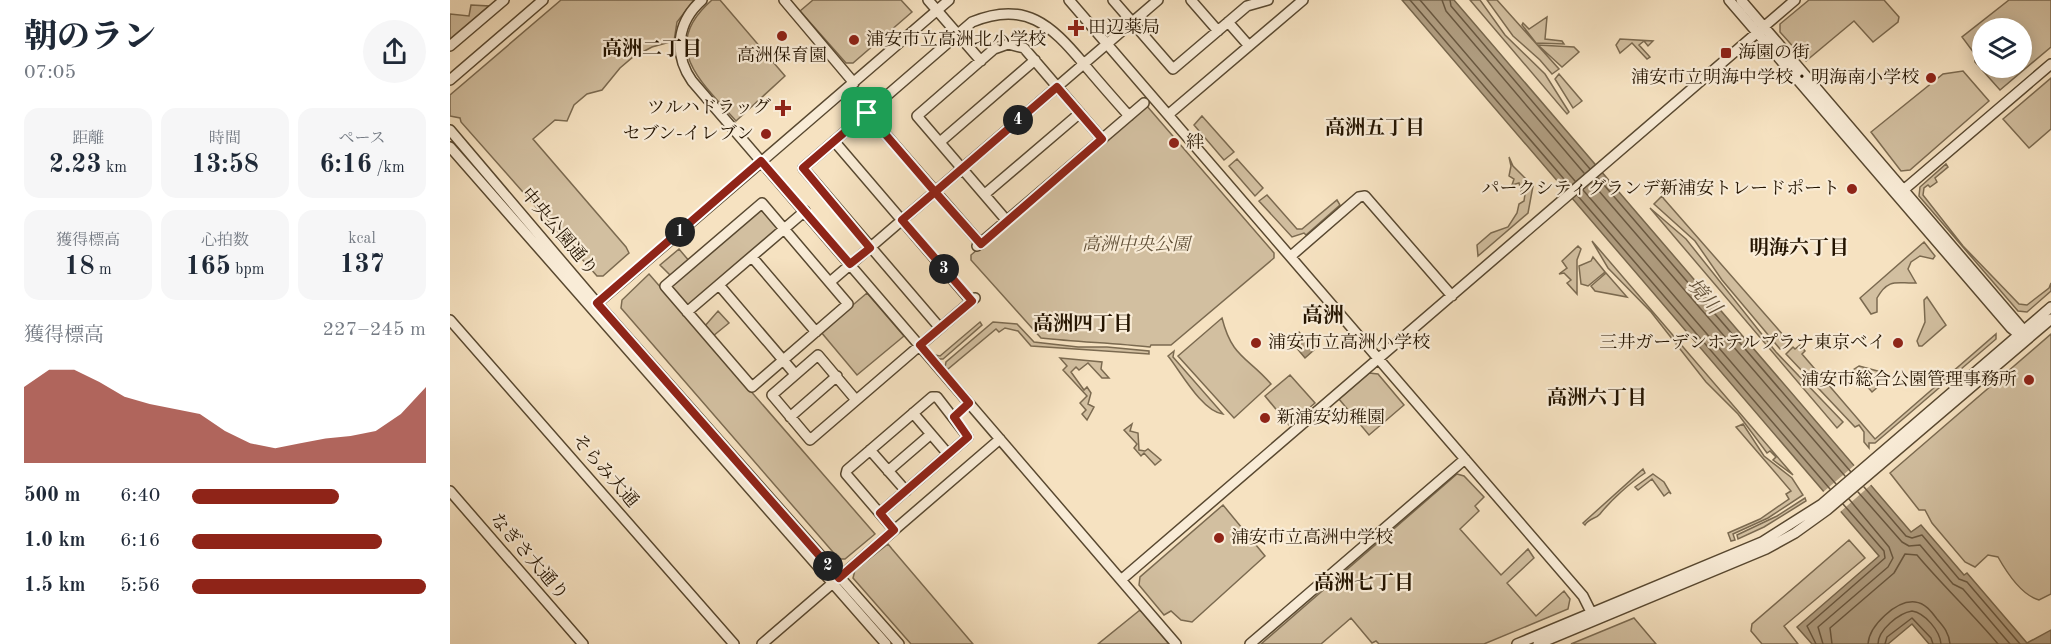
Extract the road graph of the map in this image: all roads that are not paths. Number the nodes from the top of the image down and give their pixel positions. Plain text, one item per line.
1 (504, 0) edge
2 (543, 0) edge
3 (702, 0) edge
4 (784, 0) edge
5 (928, 0) edge
6 (949, 0) edge
7 (1069, 0) edge
8 (1113, 0) edge
9 (1158, 0) edge
10 (1191, 0) edge
11 (1268, 0) edge
12 (1302, 0) edge
13 (1729, 0) edge
14 (1742, 0) edge
15 (1795, 0) edge
16 (1244, 3) edge
17 (937, 10) junction
18 (1132, 22) junction
19 (1228, 22) junction
20 (1761, 29) junction
21 (1218, 31) junction
22 (958, 35) junction
23 (1108, 43) junction
24 (450, 46) edge
25 (1249, 46) junction
26 (1035, 60) junction
27 (981, 61) junction
28 (1084, 64) junction
29 (2051, 64) edge
30 (450, 80) edge
31 (854, 83) junction
32 (1057, 87) junction
33 (1144, 103) dead end
34 (1080, 112) junction
35 (867, 113) junction
36 (1169, 114) junction
37 (1129, 116) junction
38 (450, 130) edge
39 (1102, 139) junction
40 (834, 141) junction
41 (940, 142) junction
42 (450, 147) edge
43 (761, 161) junction
44 (962, 168) junction
45 (935, 192) junction
46 (1901, 193) junction
47 (985, 194) junction
48 (805, 211) junction
49 (902, 220) junction
50 (1007, 220) junction
51 (784, 229) junction
52 (870, 248) junction
53 (1291, 256) junction
54 (752, 257) junction
55 (850, 264) junction
56 (830, 282) junction
57 (719, 285) junction
58 (1452, 296) junction
59 (594, 306) junction
60 (2051, 307) edge
61 (687, 312) junction
62 (2051, 319) edge
63 (450, 320) edge
64 (940, 328) junction
65 (816, 332) junction
66 (2023, 335) junction
67 (920, 345) junction
68 (1379, 357) junction
69 (784, 360) junction
70 (795, 374) junction
71 (837, 376) junction
72 (856, 400) junction
73 (969, 403) junction
74 (913, 413) junction
75 (790, 417) junction
76 (954, 417) junction
77 (931, 434) junction
78 (1000, 439) junction
79 (870, 450) junction
80 (948, 454) junction
81 (1465, 459) junction
82 (888, 471) junction
83 (450, 491) edge
84 (906, 491) junction
85 (880, 513) junction
86 (894, 530) junction
87 (1121, 580) junction
88 (835, 581) junction
89 (1594, 616) junction
90 (583, 644) edge
91 (734, 644) edge
92 (762, 644) edge
93 (886, 644) edge
94 (899, 644) edge
95 (1176, 644) edge
96 (1250, 644) edge
97 (1516, 644) edge
98 (1538, 644) edge

1 - 24 street
2 - 30 street
3 - 43 street
4 - 31 street
5 - 17 street
6 - 17 street
7 - 23 street
8 - 18 street
9 - 18 street
10 - 21 street
11 - 16 street
12 - 25 street
13 - 20 street
14 - 20 street
15 - 20 street
16 - 19 street
17 - 22 street
17 - 31 street
18 - 21 street
18 - 23 street
19 - 21 street
19 - 25 street
20 - 46 street
20 - 58 street
22 - 27 street
22 - 28 street
22 - 35 street
23 - 28 street
23 - 36 street
25 - 36 street
26 - 27 street
26 - 32 street
26 - 41 street
27 - 41 street
28 - 32 street
28 - 37 street
29 - 46 street
31 - 43 street
32 - 34 street
32 - 44 street
33 - 37 street
34 - 39 street
34 - 47 street
35 - 40 street
35 - 45 street
36 - 53 street
37 - 39 street
38 - 59 street, 中央公園通り
39 - 50 street
40 - 49 street
40 - 52 street
41 - 44 street
42 - 59 street, 中央公園通り
43 - 48 street
43 - 59 street
44 - 45 street
44 - 47 street
45 - 49 street
45 - 50 street
46 - 66 street
47 - 50 street
48 - 51 street
48 - 55 street
49 - 52 street
49 - 64 street
51 - 54 street
51 - 56 street
51 - 61 street
52 - 55 street
52 - 64 street
53 - 58 street
53 - 68 street
54 - 57 street
54 - 65 street
55 - 56 street
55 - 67 street
56 - 65 street
57 - 61 street
57 - 69 street
58 - 68 street
59 - 88 street, 中央公園通り
60 - 66 street
61 - 69 street
62 - 66 street
63 - 91 street, そらみ大通
64 - 67 street
65 - 69 street
66 - 89 street
67 - 72 street
67 - 73 street
68 - 81 street
68 - 87 street
69 - 70 street
70 - 71 street
70 - 75 street
71 - 72 street
71 - 75 street
72 - 75 street
73 - 76 street
73 - 78 street
74 - 76 street
74 - 77 street
74 - 79 street
76 - 80 street
77 - 80 street
77 - 82 street
78 - 86 street
78 - 87 street
79 - 82 street
79 - 85 street
80 - 84 street
81 - 89 street
81 - 96 street
82 - 84 street
83 - 90 street, なぎさ大通り
84 - 85 street
85 - 86 street
86 - 88 street
87 - 95 street
88 - 92 street
88 - 93 street, 中央公園通り
88 - 94 street, 中央公園通り
89 - 97 street
89 - 98 street

